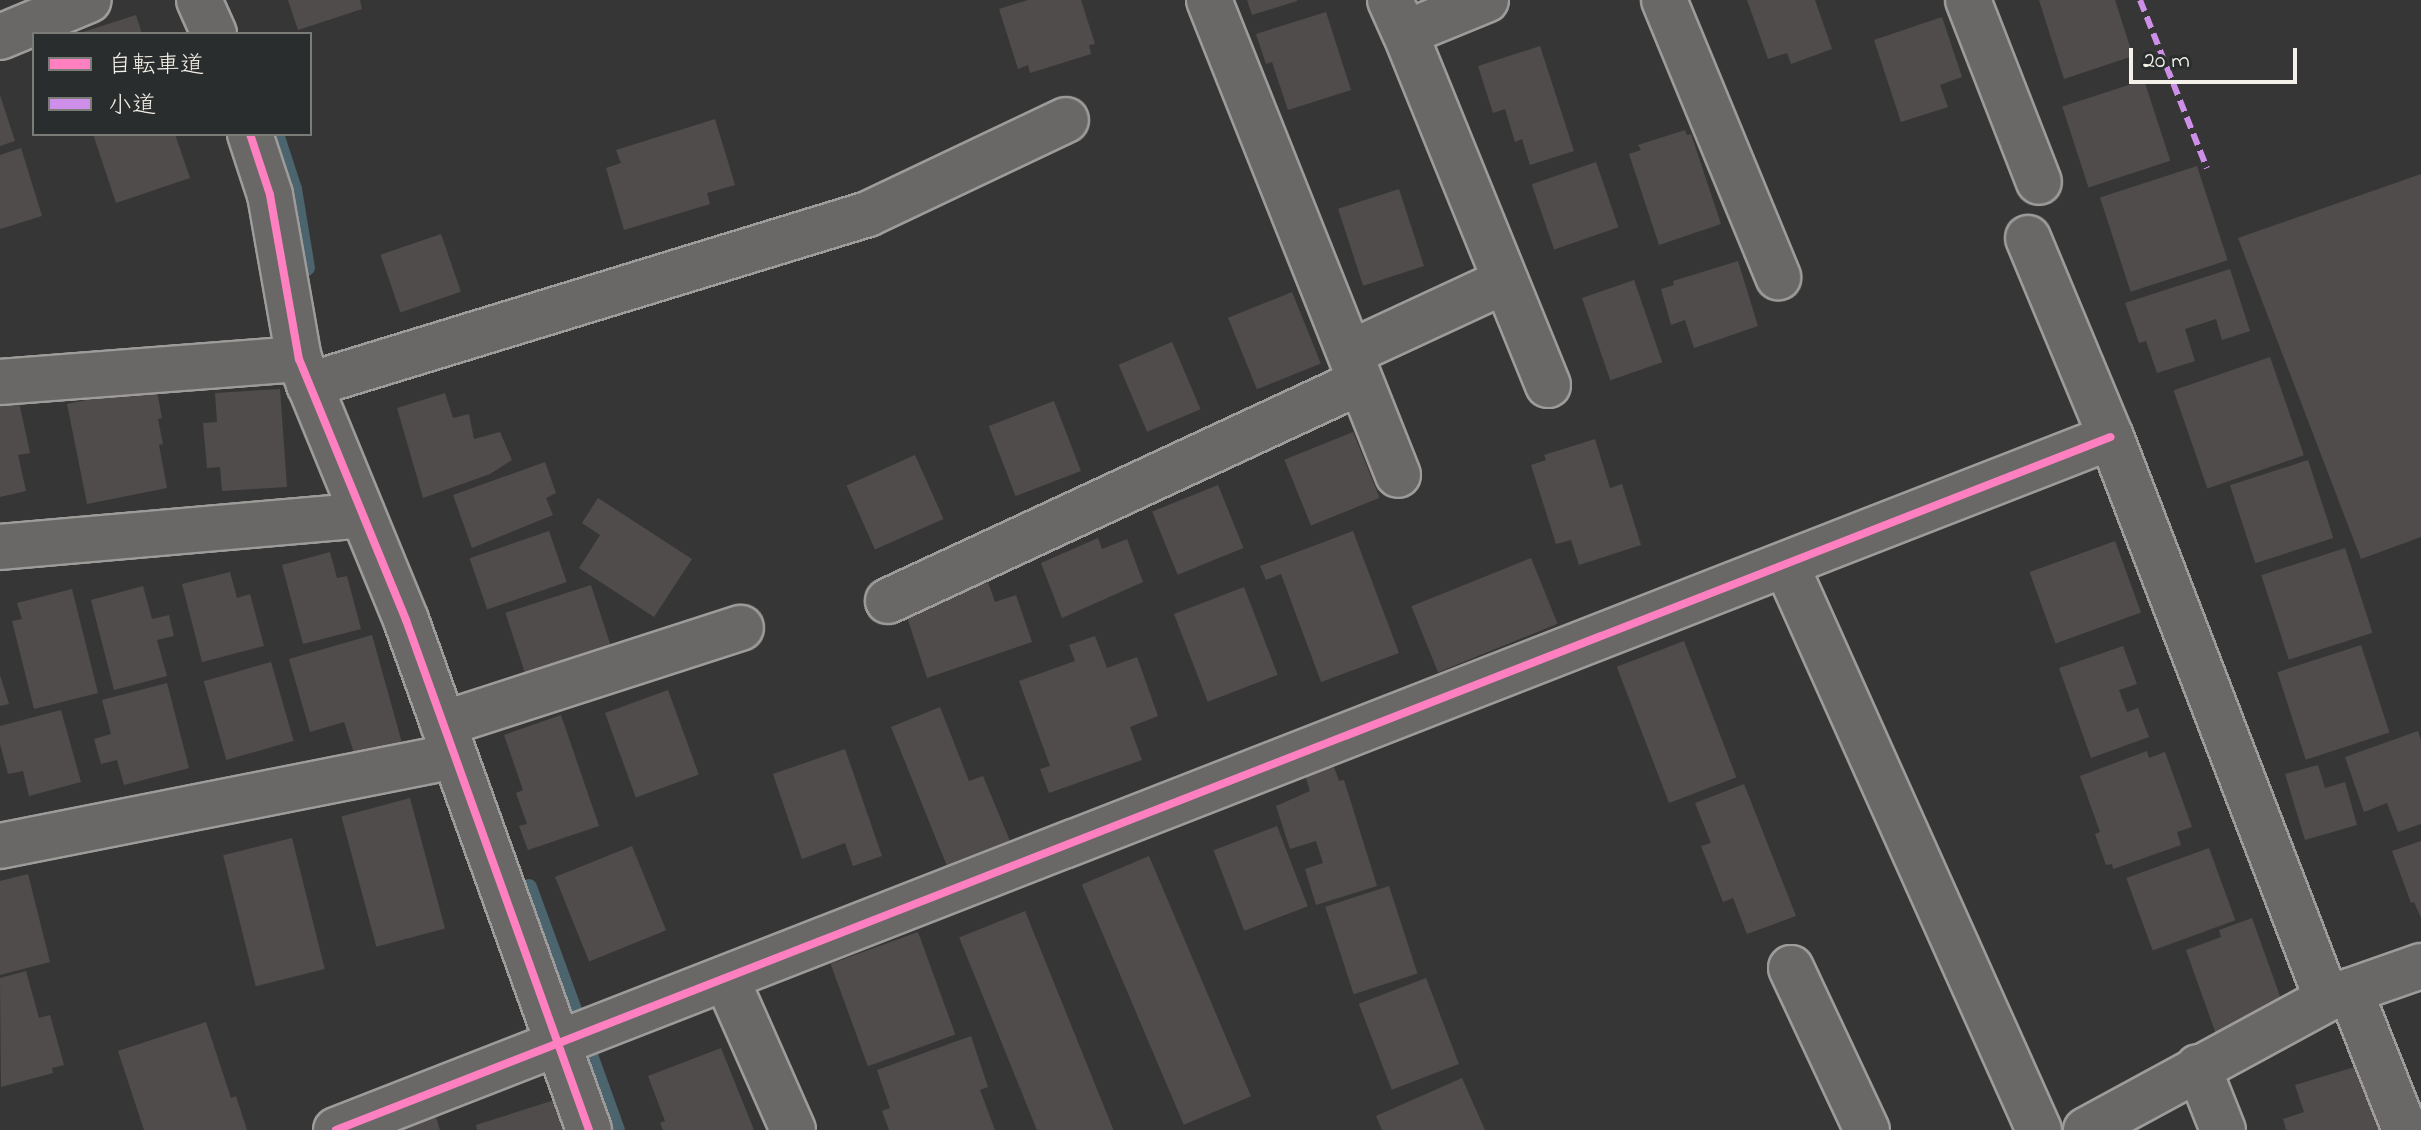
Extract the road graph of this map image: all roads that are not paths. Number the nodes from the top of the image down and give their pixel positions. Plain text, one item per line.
1 (89, 0) edge
2 (199, 0) edge
3 (1209, 0) edge
4 (1486, 0) edge
5 (1664, 0) edge
6 (1968, 0) edge
7 (1398, 17) edge
8 (213, 32) edge
9 (0, 37) edge
10 (1066, 120) dead end
11 (251, 136) edge
12 (2039, 182) dead end
13 (2028, 238) dead end
14 (1778, 277) dead end
15 (1505, 281) junction
16 (1355, 368) junction
17 (304, 372) junction
18 (0, 382) edge
19 (1548, 385) dead end
20 (2111, 437) junction
21 (1398, 475) dead end
22 (363, 515) junction
23 (0, 547) edge
24 (1786, 565) junction
25 (888, 601) dead end
26 (741, 628) dead end
27 (449, 740) junction
28 (0, 846) edge
29 (2421, 966) edge
30 (1791, 968) dead end
31 (726, 978) junction
32 (2339, 995) junction
33 (558, 1043) junction
34 (2198, 1067) junction
35 (336, 1130) edge
36 (589, 1130) edge
37 (793, 1130) edge
38 (1867, 1130) edge
39 (2039, 1130) edge
40 (2086, 1130) edge
41 (2223, 1130) edge
42 (2405, 1130) edge

1 - 9 street
2 - 8 street
3 - 16 street
4 - 7 street
5 - 14 street
6 - 12 street
7 - 15 street
10 - 17 street
11 - 17 street
13 - 20 street
15 - 16 street
15 - 19 street
16 - 21 street
16 - 25 street
17 - 18 street
17 - 22 street
20 - 24 street
20 - 32 street
22 - 23 street
22 - 27 street
24 - 31 street
24 - 39 street
26 - 27 street
27 - 28 street
27 - 33 street
29 - 32 street
30 - 38 street
31 - 33 street
31 - 37 street
32 - 34 street
32 - 42 street
33 - 35 street
33 - 36 street
34 - 40 street
34 - 41 street

